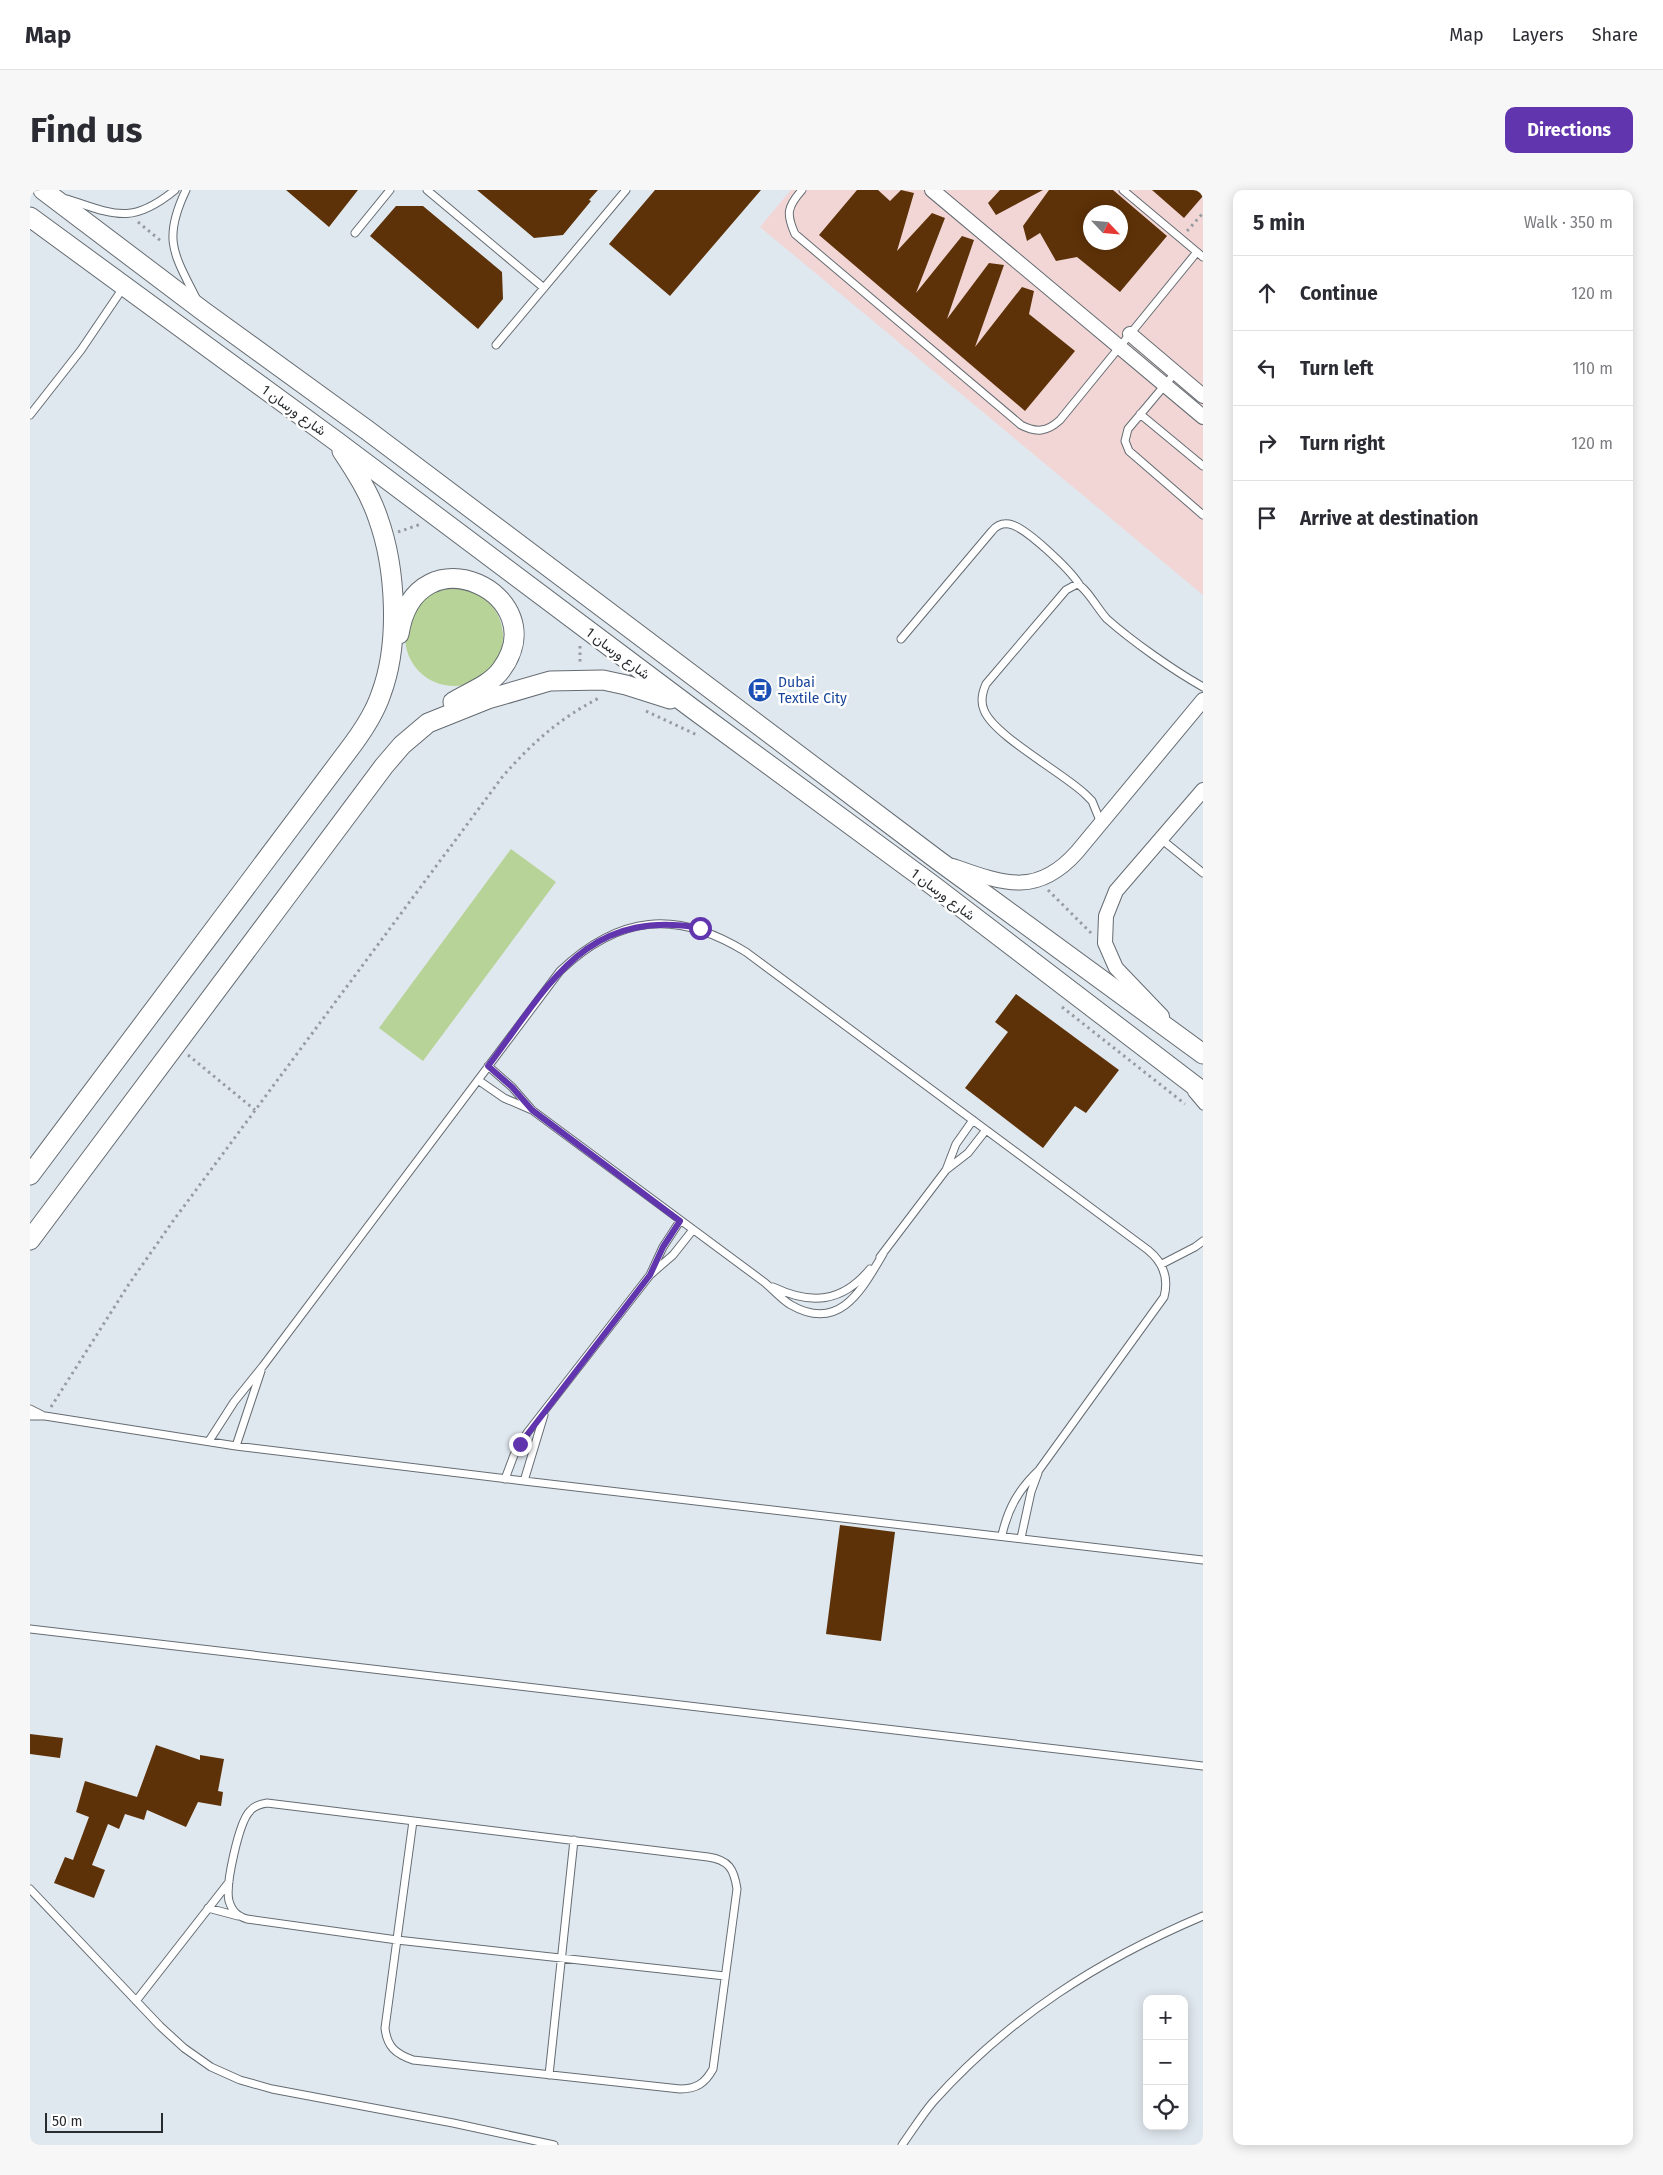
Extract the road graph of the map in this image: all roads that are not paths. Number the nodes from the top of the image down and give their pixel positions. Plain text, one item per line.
1 (174, 190) edge
2 (186, 190) edge
3 (390, 190) edge
4 (427, 190) edge
5 (626, 190) edge
6 (802, 190) edge
7 (932, 190) edge
8 (1123, 190) edge
9 (46, 192) edge
10 (30, 216) edge
11 (355, 233) dead end
12 (1197, 252) junction
13 (1203, 257) edge
14 (125, 285) junction
15 (544, 288) junction
16 (203, 311) junction
17 (1130, 334) junction
18 (496, 345) dead end
19 (1120, 347) junction
20 (1175, 373) junction
21 (1165, 385) junction
22 (1203, 396) edge
23 (1140, 414) junction
24 (30, 415) edge
25 (1203, 418) edge
26 (336, 441) junction
27 (1203, 466) edge
28 (1203, 515) edge
29 (1079, 584) junction
30 (901, 639) dead end
31 (1203, 687) edge
32 (381, 694) junction
33 (1203, 700) edge
34 (693, 709) junction
35 (428, 723) junction
36 (1203, 790) edge
37 (1101, 823) junction
38 (1161, 839) junction
39 (939, 861) junction
40 (1203, 873) edge
41 (1199, 1051) edge
42 (488, 1066) junction
43 (1180, 1074) junction
44 (478, 1080) junction
45 (1203, 1092) edge
46 (1203, 1106) edge
47 (532, 1110) junction
48 (973, 1120) junction
49 (986, 1130) junction
50 (946, 1170) junction
51 (30, 1174) edge
52 (680, 1221) junction
53 (692, 1231) junction
54 (30, 1240) edge
55 (1203, 1241) edge
56 (883, 1254) junction
57 (1162, 1264) junction
58 (650, 1275) junction
59 (764, 1282) junction
60 (263, 1366) junction
61 (30, 1409) edge
62 (544, 1414) junction
63 (30, 1416) edge
64 (45, 1416) junction
65 (209, 1441) junction
66 (236, 1446) junction
67 (1039, 1470) junction
68 (505, 1479) junction
69 (524, 1481) junction
70 (1002, 1535) junction
71 (1021, 1538) junction
72 (1203, 1560) edge
73 (30, 1629) edge
74 (1203, 1766) edge
75 (413, 1821) junction
76 (574, 1840) junction
77 (229, 1882) junction
78 (30, 1889) edge
79 (208, 1908) junction
80 (238, 1916) junction
81 (1203, 1916) edge
82 (397, 1940) junction
83 (561, 1958) junction
84 (725, 1976) junction
85 (136, 2001) junction
86 (549, 2075) junction
87 (554, 2145) edge
88 (902, 2145) edge

1 - 9 lane
2 - 16 lane
3 - 11 lane
4 - 15 lane
5 - 15 lane
6 - 19 lane
7 - 19 street
8 - 12 lane
9 - 16 street, شارع ورسان 1
10 - 14 street, شارع ورسان 1
12 - 13 lane
12 - 17 lane
14 - 24 lane
14 - 26 street, شارع ورسان 1
15 - 18 lane
16 - 39 street, شارع ورسان 1
17 - 19 lane
17 - 20 street
19 - 21 street
20 - 21 lane
20 - 22 street
21 - 23 lane
21 - 25 street
23 - 27 lane
23 - 28 lane
26 - 32 street
26 - 34 street, شارع ورسان 1
29 - 30 lane
29 - 31 lane
29 - 37 lane
32 - 35 street
32 - 51 street
33 - 37 street
34 - 35 street
34 - 43 street, شارع ورسان 1
35 - 54 street
36 - 38 street
37 - 39 street
38 - 40 lane
38 - 41 street
39 - 41 street, شارع ورسان 1
42 - 44 lane
42 - 47 lane
42 - 48 lane
43 - 45 street, شارع ورسان 1
43 - 46 lane
44 - 47 lane
44 - 60 lane
47 - 52 lane
48 - 49 lane
48 - 50 lane
49 - 50 lane
49 - 57 lane
50 - 56 lane
52 - 53 lane
52 - 58 lane
53 - 58 lane
53 - 59 lane
55 - 57 lane
56 - 59 lane
56 - 59 lane
57 - 67 lane
58 - 62 lane
60 - 65 lane
60 - 66 lane
61 - 64 lane
62 - 68 lane
62 - 69 lane
63 - 64 lane
64 - 65 lane
65 - 66 lane
66 - 68 lane
67 - 70 lane
67 - 71 lane
68 - 69 lane
69 - 70 lane
70 - 71 lane
71 - 72 lane
73 - 74 lane
75 - 76 lane
75 - 77 lane
75 - 82 lane
76 - 83 lane
76 - 84 lane
77 - 79 lane
77 - 80 lane
78 - 85 lane
79 - 80 lane
79 - 85 lane
80 - 82 lane
81 - 88 lane
82 - 83 lane
82 - 86 lane
83 - 84 lane
83 - 86 lane
84 - 86 lane
85 - 87 lane

